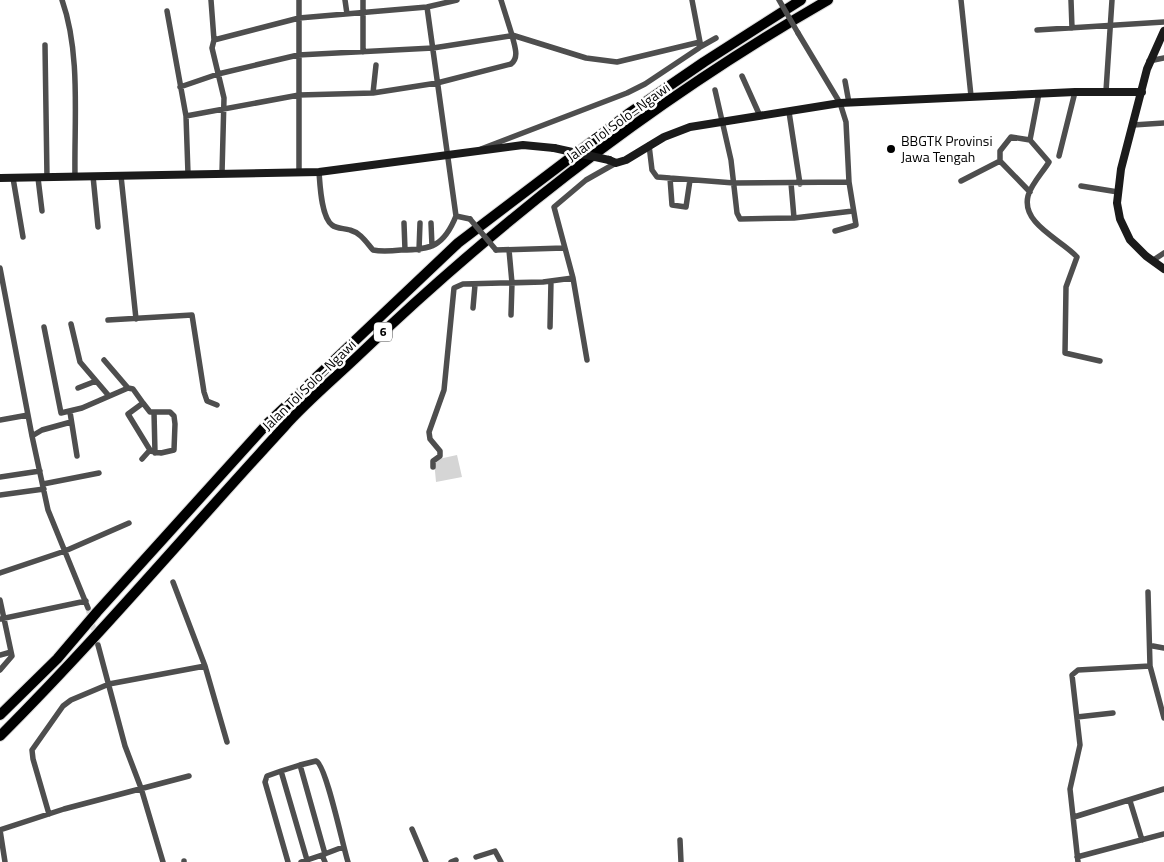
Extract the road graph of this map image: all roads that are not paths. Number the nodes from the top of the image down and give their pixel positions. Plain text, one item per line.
1 (62, 0) edge
2 (212, 0) edge
3 (299, 0) edge
4 (345, 0) edge
5 (364, 0) edge
6 (456, 0) edge
7 (501, 0) edge
8 (692, 0) edge
9 (779, 0) edge
10 (801, 0) edge
11 (828, 0) edge
12 (961, 0) edge
13 (1072, 0) edge
14 (1112, 0) edge
15 (427, 7) junction
16 (167, 11) dead end
17 (364, 13) junction
18 (347, 14) junction
19 (299, 18) junction
20 (1164, 22) edge
21 (1109, 27) junction
22 (1072, 28) junction
23 (1037, 30) dead end
24 (1164, 31) edge
25 (512, 35) junction
26 (716, 38) dead end
27 (214, 40) junction
28 (45, 45) dead end
29 (700, 45) junction
30 (433, 48) junction
31 (363, 52) junction
32 (298, 55) junction
33 (1164, 58) edge
34 (1149, 61) junction
35 (376, 65) dead end
36 (218, 74) junction
37 (742, 76) dead end
38 (845, 81) dead end
39 (437, 83) junction
40 (180, 86) junction
41 (715, 90) dead end
42 (1076, 92) junction
43 (1106, 92) junction
44 (1142, 92) junction
45 (373, 93) junction
46 (1039, 93) junction
47 (299, 95) junction
48 (972, 96) junction
49 (840, 103) junction
50 (849, 103) junction
51 (225, 110) junction
52 (789, 112) junction
53 (186, 116) junction
54 (760, 116) junction
55 (724, 120) junction
56 (1164, 122) edge
57 (1133, 125) junction
58 (1030, 140) junction
59 (649, 145) junction
60 (475, 151) junction
61 (448, 154) junction
62 (1059, 156) dead end
63 (612, 161) junction
64 (1000, 161) junction
65 (299, 172) junction
66 (319, 172) junction
67 (222, 173) junction
68 (188, 174) junction
69 (75, 176) junction
70 (93, 176) junction
71 (121, 176) junction
72 (0, 178) edge
73 (13, 178) junction
74 (38, 178) junction
75 (47, 178) junction
76 (670, 178) junction
77 (690, 180) junction
78 (961, 181) dead end
79 (734, 182) junction
80 (849, 182) junction
81 (791, 183) junction
82 (800, 184) junction
83 (1080, 186) dead end
84 (1030, 192) junction
85 (1118, 192) junction
86 (42, 211) dead end
87 (853, 211) junction
88 (456, 216) junction
89 (794, 218) junction
90 (404, 223) dead end
91 (420, 223) dead end
92 (431, 223) dead end
93 (98, 227) dead end
94 (835, 231) dead end
95 (23, 236) dead end
96 (432, 246) junction
97 (564, 248) junction
98 (405, 250) junction
99 (419, 250) junction
100 (509, 250) junction
101 (1164, 253) edge
102 (1152, 261) junction
103 (0, 268) edge
104 (1164, 269) edge
105 (573, 278) junction
106 (551, 281) junction
107 (512, 283) junction
108 (476, 285) junction
109 (472, 308) dead end
110 (512, 315) dead end
111 (136, 318) junction
112 (108, 320) dead end
113 (71, 324) dead end
114 (44, 327) dead end
115 (550, 327) dead end
116 (104, 360) dead end
117 (588, 360) dead end
118 (1100, 361) dead end
119 (96, 381) junction
120 (78, 388) dead end
121 (128, 388) junction
122 (109, 396) junction
123 (143, 403) junction
124 (217, 405) dead end
125 (70, 412) junction
126 (154, 412) junction
127 (28, 415) junction
128 (0, 420) edge
129 (71, 422) junction
130 (32, 436) junction
131 (152, 452) junction
132 (77, 456) dead end
133 (142, 459) dead end
134 (433, 466) dead end
135 (40, 471) junction
136 (99, 473) dead end
137 (0, 477) edge
138 (43, 486) junction
139 (0, 495) edge
140 (130, 523) dead end
141 (65, 551) junction
142 (0, 573) edge
143 (173, 582) dead end
144 (1148, 592) dead end
145 (0, 600) edge
146 (86, 602) junction
147 (88, 608) tunnel mouth
148 (2, 618) edge
149 (98, 645) tunnel mouth
150 (1153, 646) dead end
151 (1164, 648) edge
152 (11, 652) junction
153 (0, 656) edge
154 (205, 666) junction
155 (1150, 666) junction
156 (0, 670) edge
157 (110, 684) junction
158 (1113, 713) dead end
159 (0, 715) edge
160 (1077, 717) junction
161 (1164, 718) edge
162 (0, 736) edge
163 (227, 742) dead end
164 (300, 765) junction
165 (281, 771) junction
166 (189, 776) dead end
167 (141, 788) junction
168 (1164, 790) edge
169 (1130, 801) junction
170 (49, 814) junction
171 (1074, 817) junction
172 (412, 829) dead end
173 (0, 830) edge
174 (1164, 834) edge
175 (680, 840) dead end
176 (1142, 840) junction
177 (343, 847) junction
178 (164, 854) dead end
179 (324, 854) junction
180 (476, 856) dead end
181 (1077, 860) edge
182 (304, 861) edge
183 (5, 862) edge
184 (163, 862) edge
185 (167, 862) edge
186 (288, 862) edge
187 (325, 862) edge
188 (348, 862) edge
189 (426, 862) edge
190 (501, 862) edge
191 (681, 862) edge

1 - 69 street
2 - 27 street
3 - 19 street
4 - 18 street
5 - 17 street
6 - 15 street
7 - 25 street
8 - 29 street
9 - 49 street, bridge
10 - 159 highway, Jalan Tol Solo–Ngawi / 6
11 - 162 highway, Jalan Tol Solo–Ngawi / 6
12 - 48 street
13 - 22 street
14 - 21 street
15 - 17 street
15 - 30 street
16 - 40 street
17 - 18 street
17 - 31 street
18 - 19 street
19 - 27 street
19 - 32 street
20 - 21 street
21 - 22 street
21 - 43 street
22 - 23 street
24 - 34 street
25 - 29 street
25 - 30 street
25 - 39 street
26 - 29 street
27 - 36 street
28 - 75 street
29 - 60 street
30 - 31 street
30 - 39 street
31 - 32 street
32 - 36 street
32 - 47 street
33 - 34 street
34 - 44 street
35 - 45 street
36 - 40 street
36 - 51 street
37 - 54 street
38 - 50 street
39 - 45 street
39 - 61 street
40 - 53 street
41 - 55 street
42 - 43 street
42 - 46 street
42 - 62 street
43 - 44 street
44 - 57 street
45 - 47 street
46 - 48 street
46 - 58 street
47 - 51 street
47 - 65 street
48 - 50 street
49 - 50 street
49 - 52 street
49 - 80 street
51 - 53 street
51 - 67 street
52 - 54 street
52 - 82 street
53 - 68 street
54 - 55 street
55 - 59 street
55 - 79 street
56 - 57 street
57 - 85 street
58 - 64 street
58 - 84 street
59 - 63 street
59 - 76 street
60 - 61 street
60 - 63 street, bridge
61 - 66 street
61 - 88 street
63 - 97 street
64 - 78 street
64 - 84 street
65 - 66 street
65 - 67 street
66 - 98 street
67 - 68 street
68 - 71 street
69 - 70 street
69 - 75 street
70 - 71 street
70 - 93 street
71 - 111 street
72 - 73 street
73 - 74 street
73 - 95 street
74 - 75 street
74 - 86 street
76 - 77 street
76 - 77 street
77 - 79 street
79 - 81 street
79 - 89 street
80 - 82 street
80 - 87 street
81 - 82 street
81 - 89 street
83 - 85 street
84 - 118 street
85 - 102 street
87 - 89 street
87 - 94 street
88 - 96 street
88 - 100 street, bridge
90 - 98 street
91 - 99 street
92 - 96 street
96 - 99 street
97 - 100 street
97 - 105 street
98 - 99 street
100 - 107 street
101 - 102 street
102 - 104 street
103 - 127 street
105 - 106 street
105 - 117 street
106 - 107 street
106 - 115 street
107 - 108 street
107 - 110 street
108 - 109 street
108 - 134 street
111 - 112 street
111 - 124 street
113 - 119 street
114 - 125 street
116 - 121 street
119 - 120 street
119 - 122 street
121 - 122 street
121 - 123 street
122 - 125 street
123 - 126 street
123 - 131 street
125 - 129 street
126 - 131 street
126 - 131 street
127 - 128 street
127 - 130 street
129 - 130 street
129 - 132 street
130 - 135 street
131 - 133 street
135 - 137 street
135 - 138 street
136 - 138 street
138 - 139 street
138 - 141 street
140 - 141 street
141 - 142 street
141 - 146 street
143 - 154 street
144 - 155 street
145 - 148 street
146 - 147 street
146 - 148 street
148 - 152 street
149 - 157 street
150 - 151 street
152 - 153 street
152 - 156 street
154 - 157 street
154 - 163 street
155 - 160 street
155 - 161 street
157 - 167 street
157 - 170 street
158 - 160 street
160 - 171 street
164 - 165 street
164 - 177 street
164 - 179 street
165 - 182 street
165 - 186 street
166 - 167 street
167 - 170 street
167 - 184 street
168 - 169 street
169 - 171 street
169 - 176 street
170 - 173 street
171 - 181 street
172 - 189 street
173 - 183 street
174 - 176 street
175 - 191 street
176 - 181 street
177 - 179 street
177 - 188 street
178 - 185 street
179 - 182 street
179 - 187 street
180 - 190 street

